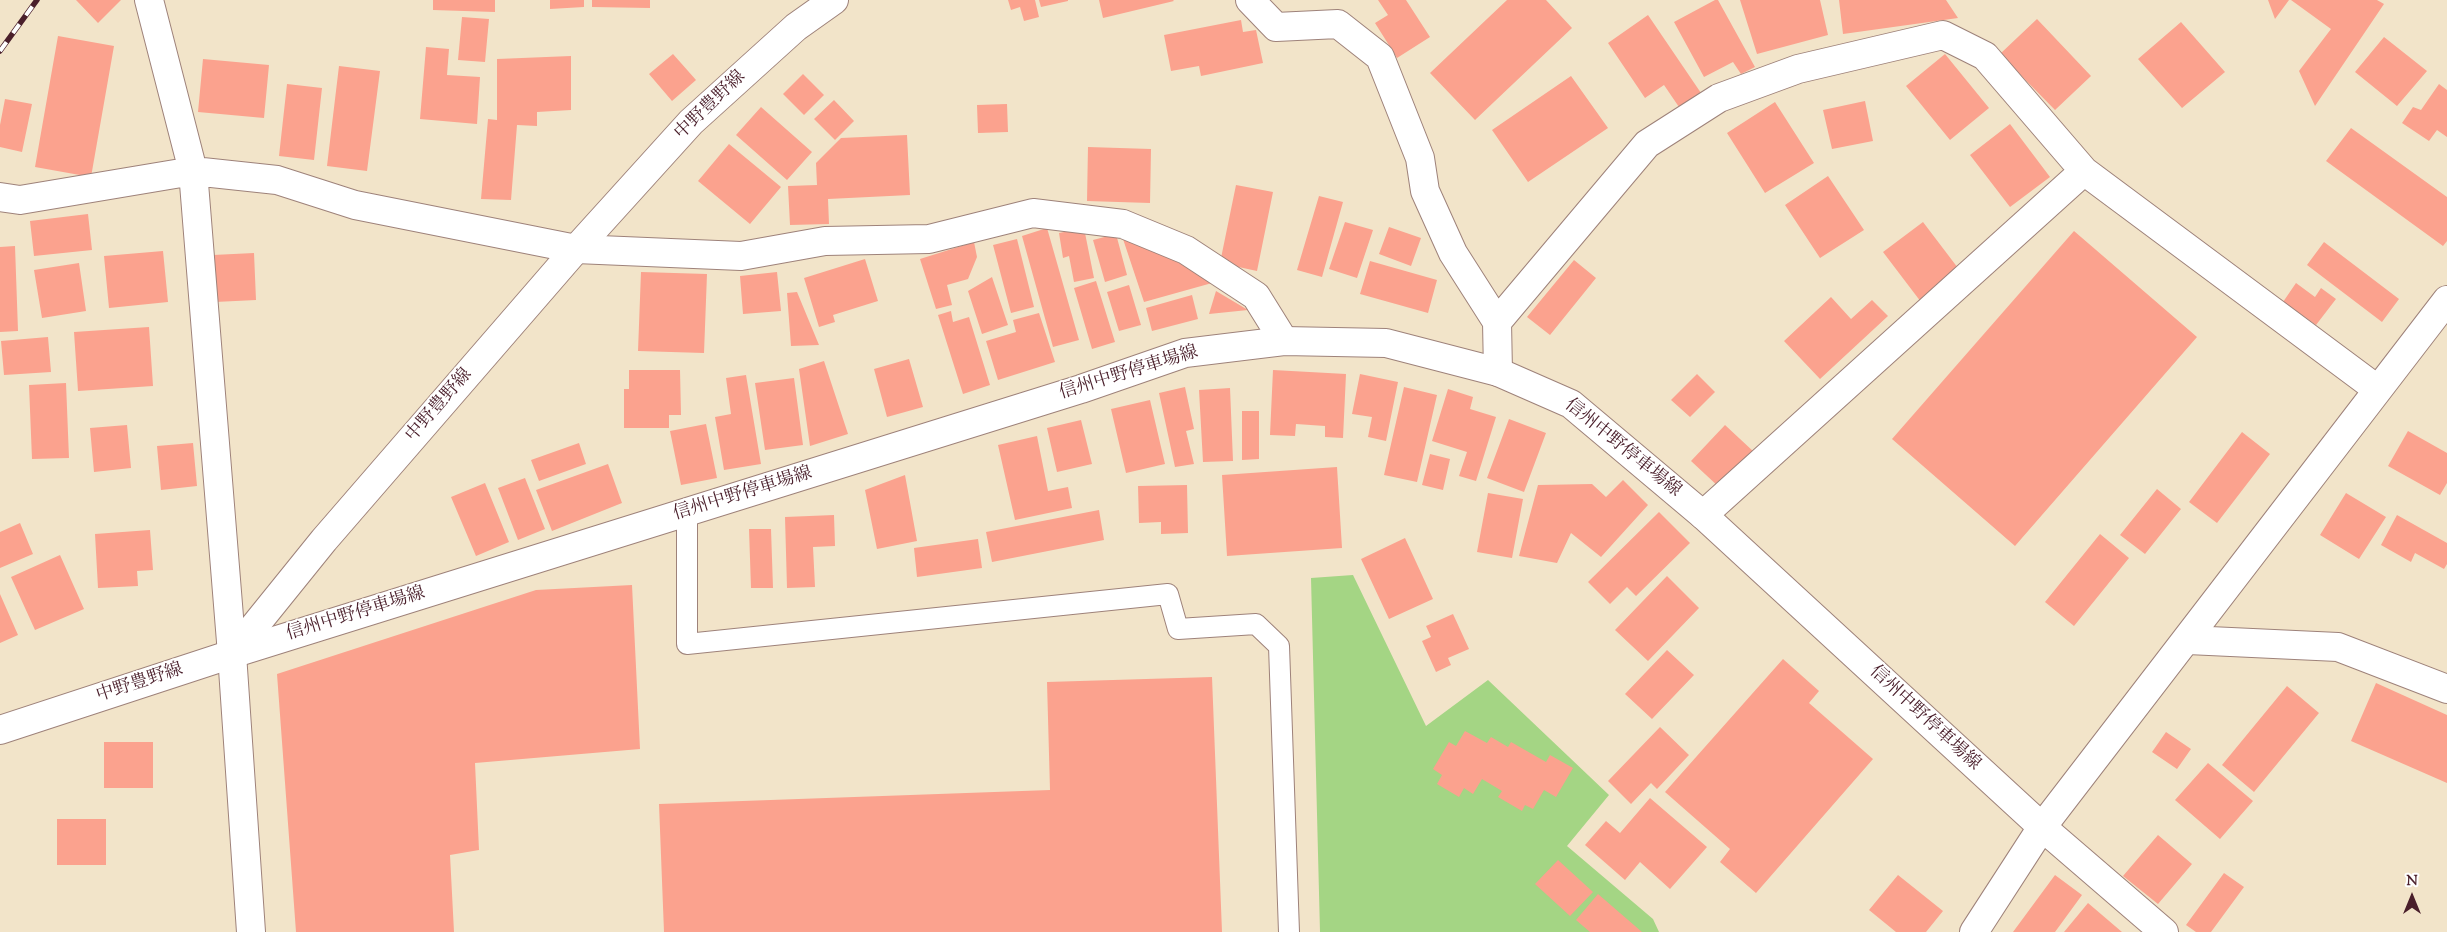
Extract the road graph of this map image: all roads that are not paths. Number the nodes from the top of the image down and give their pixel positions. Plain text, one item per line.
1 (149, 0) edge
2 (834, 0) edge
3 (1250, 0) edge
4 (193, 171) junction
5 (2084, 171) junction
6 (0, 197) edge
7 (576, 249) junction
8 (2447, 300) edge
9 (1496, 322) junction
10 (1284, 341) junction
11 (1498, 372) junction
12 (2377, 389) junction
13 (687, 512) junction
14 (1703, 515) junction
15 (2188, 640) junction
16 (232, 654) junction
17 (2447, 688) edge
18 (0, 730) edge
19 (2042, 827) junction
20 (251, 932) edge
21 (1289, 932) edge
22 (1974, 932) edge
23 (2164, 932) edge

1 - 4 street
2 - 7 street, 中野豊野線
3 - 9 street
4 - 6 street
4 - 7 street
4 - 16 street
5 - 9 street
5 - 12 street
5 - 14 street
7 - 10 street
7 - 16 street, 中野豊野線
8 - 12 street
9 - 11 street
10 - 11 street, 信州中野停車場線
10 - 13 street, 信州中野停車場線
11 - 14 street, 信州中野停車場線
12 - 15 street
13 - 16 street, 信州中野停車場線
13 - 21 lane
14 - 19 street, 信州中野停車場線
15 - 17 street
15 - 19 street
16 - 18 street, 中野豊野線
16 - 20 street
19 - 22 street
19 - 23 street, 信州中野停車場線

